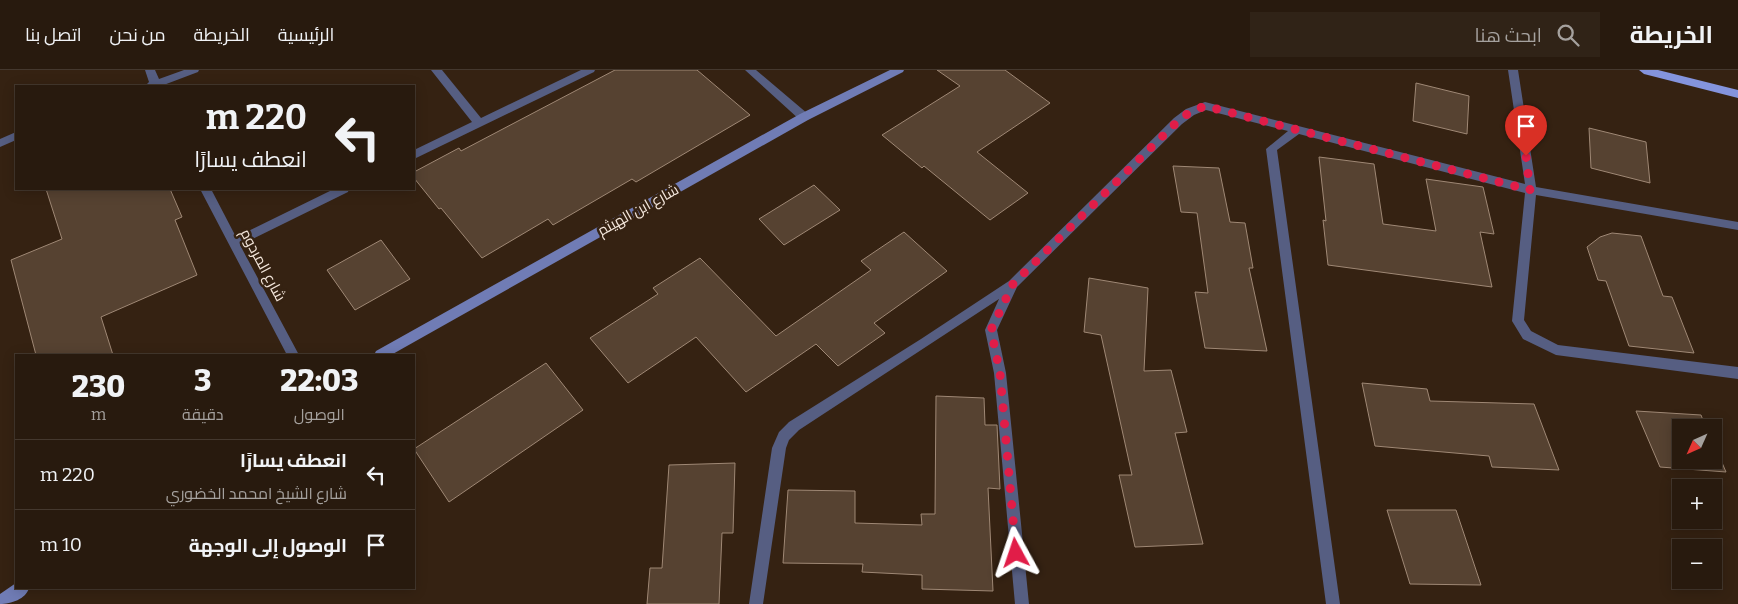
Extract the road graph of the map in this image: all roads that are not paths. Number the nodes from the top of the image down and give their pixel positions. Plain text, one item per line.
1 (150, 70) edge
2 (194, 70) edge
3 (436, 70) edge
4 (590, 70) edge
5 (750, 70) edge
6 (899, 70) edge
7 (1513, 70) edge
8 (1644, 70) edge
9 (154, 85) edge
10 (156, 85) edge
11 (1738, 94) edge
12 (804, 117) junction
13 (479, 123) junction
14 (1298, 129) junction
15 (15, 136) edge
16 (0, 142) edge
17 (415, 155) edge
18 (206, 190) edge
19 (342, 190) edge
20 (1530, 190) junction
21 (1738, 226) edge
22 (233, 243) junction
23 (1013, 284) junction
24 (292, 354) edge
25 (382, 354) edge
26 (1738, 373) edge
27 (20, 589) edge
28 (0, 602) edge
29 (756, 604) edge
30 (1022, 604) edge
31 (1333, 604) edge

1 - 9 street
2 - 10 street
3 - 13 street
4 - 13 street
5 - 12 street
6 - 12 main road, شارع ابن الهيثم
7 - 20 street
8 - 11 main road
12 - 25 main road, شارع ابن الهيثم
13 - 17 street
14 - 20 street
14 - 23 street
14 - 31 street
15 - 16 street
18 - 22 street, شارع المردوم
19 - 22 street
20 - 21 street
20 - 26 street
22 - 24 street, شارع المردوم
23 - 29 street
23 - 30 street
27 - 28 main road

